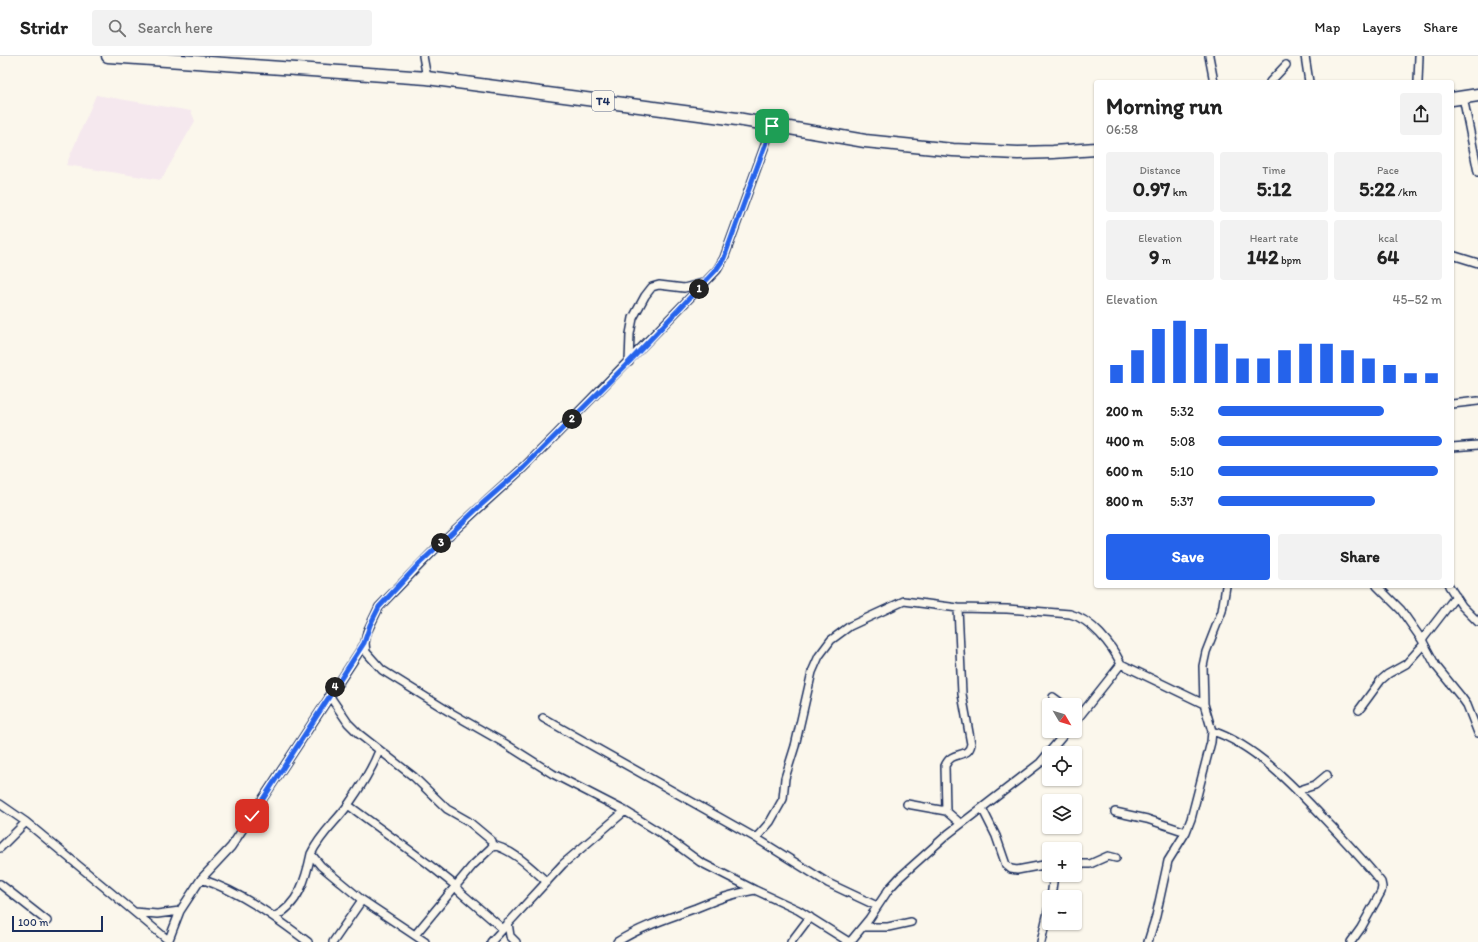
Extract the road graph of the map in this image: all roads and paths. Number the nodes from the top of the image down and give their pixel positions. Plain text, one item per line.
1 (108, 56) edge
2 (423, 56) edge
3 (1209, 56) edge
4 (1305, 56) edge
5 (1419, 56) edge
6 (1286, 65) dead end
7 (427, 78) junction
8 (1214, 80) edge
9 (1272, 80) edge
10 (1309, 80) edge
11 (1418, 80) edge
12 (1478, 95) edge
13 (1458, 98) edge
14 (772, 126) junction
15 (1094, 149) edge
16 (1478, 172) edge
17 (1454, 256) edge
18 (1478, 263) edge
19 (706, 282) junction
20 (629, 362) junction
21 (1478, 401) edge
22 (1454, 404) edge
23 (1478, 445) edge
24 (1454, 446) edge
25 (1226, 588) edge
26 (1379, 588) edge
27 (1450, 588) edge
28 (1456, 596) junction
29 (958, 608) junction
30 (1478, 622) edge
31 (1423, 642) junction
32 (364, 643) junction
33 (1122, 664) junction
34 (329, 696) junction
35 (1204, 704) junction
36 (1359, 710) dead end
37 (1082, 711) edge
38 (543, 718) dead end
39 (1212, 731) junction
40 (1478, 733) edge
41 (1061, 738) edge
42 (379, 751) junction
43 (1327, 776) dead end
44 (1297, 791) junction
45 (0, 804) edge
46 (907, 804) dead end
47 (348, 805) junction
48 (982, 808) junction
49 (625, 811) junction
50 (946, 811) junction
51 (1115, 812) dead end
52 (26, 822) junction
53 (961, 824) junction
54 (1186, 832) junction
55 (756, 838) junction
56 (493, 844) junction
57 (0, 848) edge
58 (311, 854) junction
59 (1116, 858) dead end
60 (1082, 864) edge
61 (1042, 866) edge
62 (201, 879) junction
63 (547, 882) junction
64 (0, 884) edge
65 (456, 886) junction
66 (755, 890) junction
67 (362, 900) junction
68 (877, 906) junction
69 (180, 911) junction
70 (134, 912) junction
71 (274, 916) junction
72 (810, 917) junction
73 (47, 921) dead end
74 (911, 922) dead end
75 (505, 926) junction
76 (863, 927) junction
77 (1044, 930) edge
78 (415, 936) junction
79 (510, 936) junction
80 (493, 940) edge
81 (168, 941) edge
82 (308, 942) edge
83 (333, 942) edge
84 (425, 942) edge
85 (516, 942) edge
86 (618, 942) edge
87 (791, 942) edge
88 (850, 942) edge
89 (1041, 942) edge
90 (1148, 942) edge
91 (1351, 942) edge

1 - 7 highway, T4
2 - 7 street
3 - 8 street
4 - 10 street
5 - 11 street
6 - 9 street
7 - 14 highway, T4
12 - 13 highway
13 - 16 street
14 - 15 highway, T4
14 - 19 street
17 - 18 street
19 - 20 street
19 - 20 street
20 - 32 street
21 - 22 street
23 - 24 street
25 - 35 street
26 - 31 street
27 - 28 street
28 - 30 street
28 - 31 street
29 - 33 street
29 - 50 street
29 - 55 street
31 - 36 street
31 - 40 street
32 - 34 street
32 - 49 street
33 - 35 street
33 - 37 street
34 - 42 street
34 - 62 street
35 - 39 street
38 - 55 street
39 - 44 street
39 - 54 street
41 - 48 street
42 - 47 street
42 - 56 street
43 - 44 street
44 - 91 street
45 - 52 street
46 - 50 street
47 - 58 street
47 - 65 street
48 - 53 street
48 - 61 street
49 - 63 street
49 - 66 street
50 - 53 street
51 - 54 street
52 - 57 street
52 - 70 street
53 - 68 street
54 - 90 street
55 - 68 street
56 - 63 street
56 - 65 street
58 - 67 street
58 - 71 street
59 - 60 street
62 - 69 street
62 - 71 street
63 - 75 street
64 - 73 street
65 - 75 street
65 - 78 street
66 - 72 street
66 - 86 street
67 - 78 street
67 - 83 street
68 - 76 street
69 - 70 street
69 - 81 street
70 - 81 street
71 - 82 street
72 - 87 street
72 - 88 street
74 - 76 street
75 - 79 street
75 - 80 street
76 - 88 street
77 - 89 street
78 - 84 street
79 - 80 street
79 - 85 street

